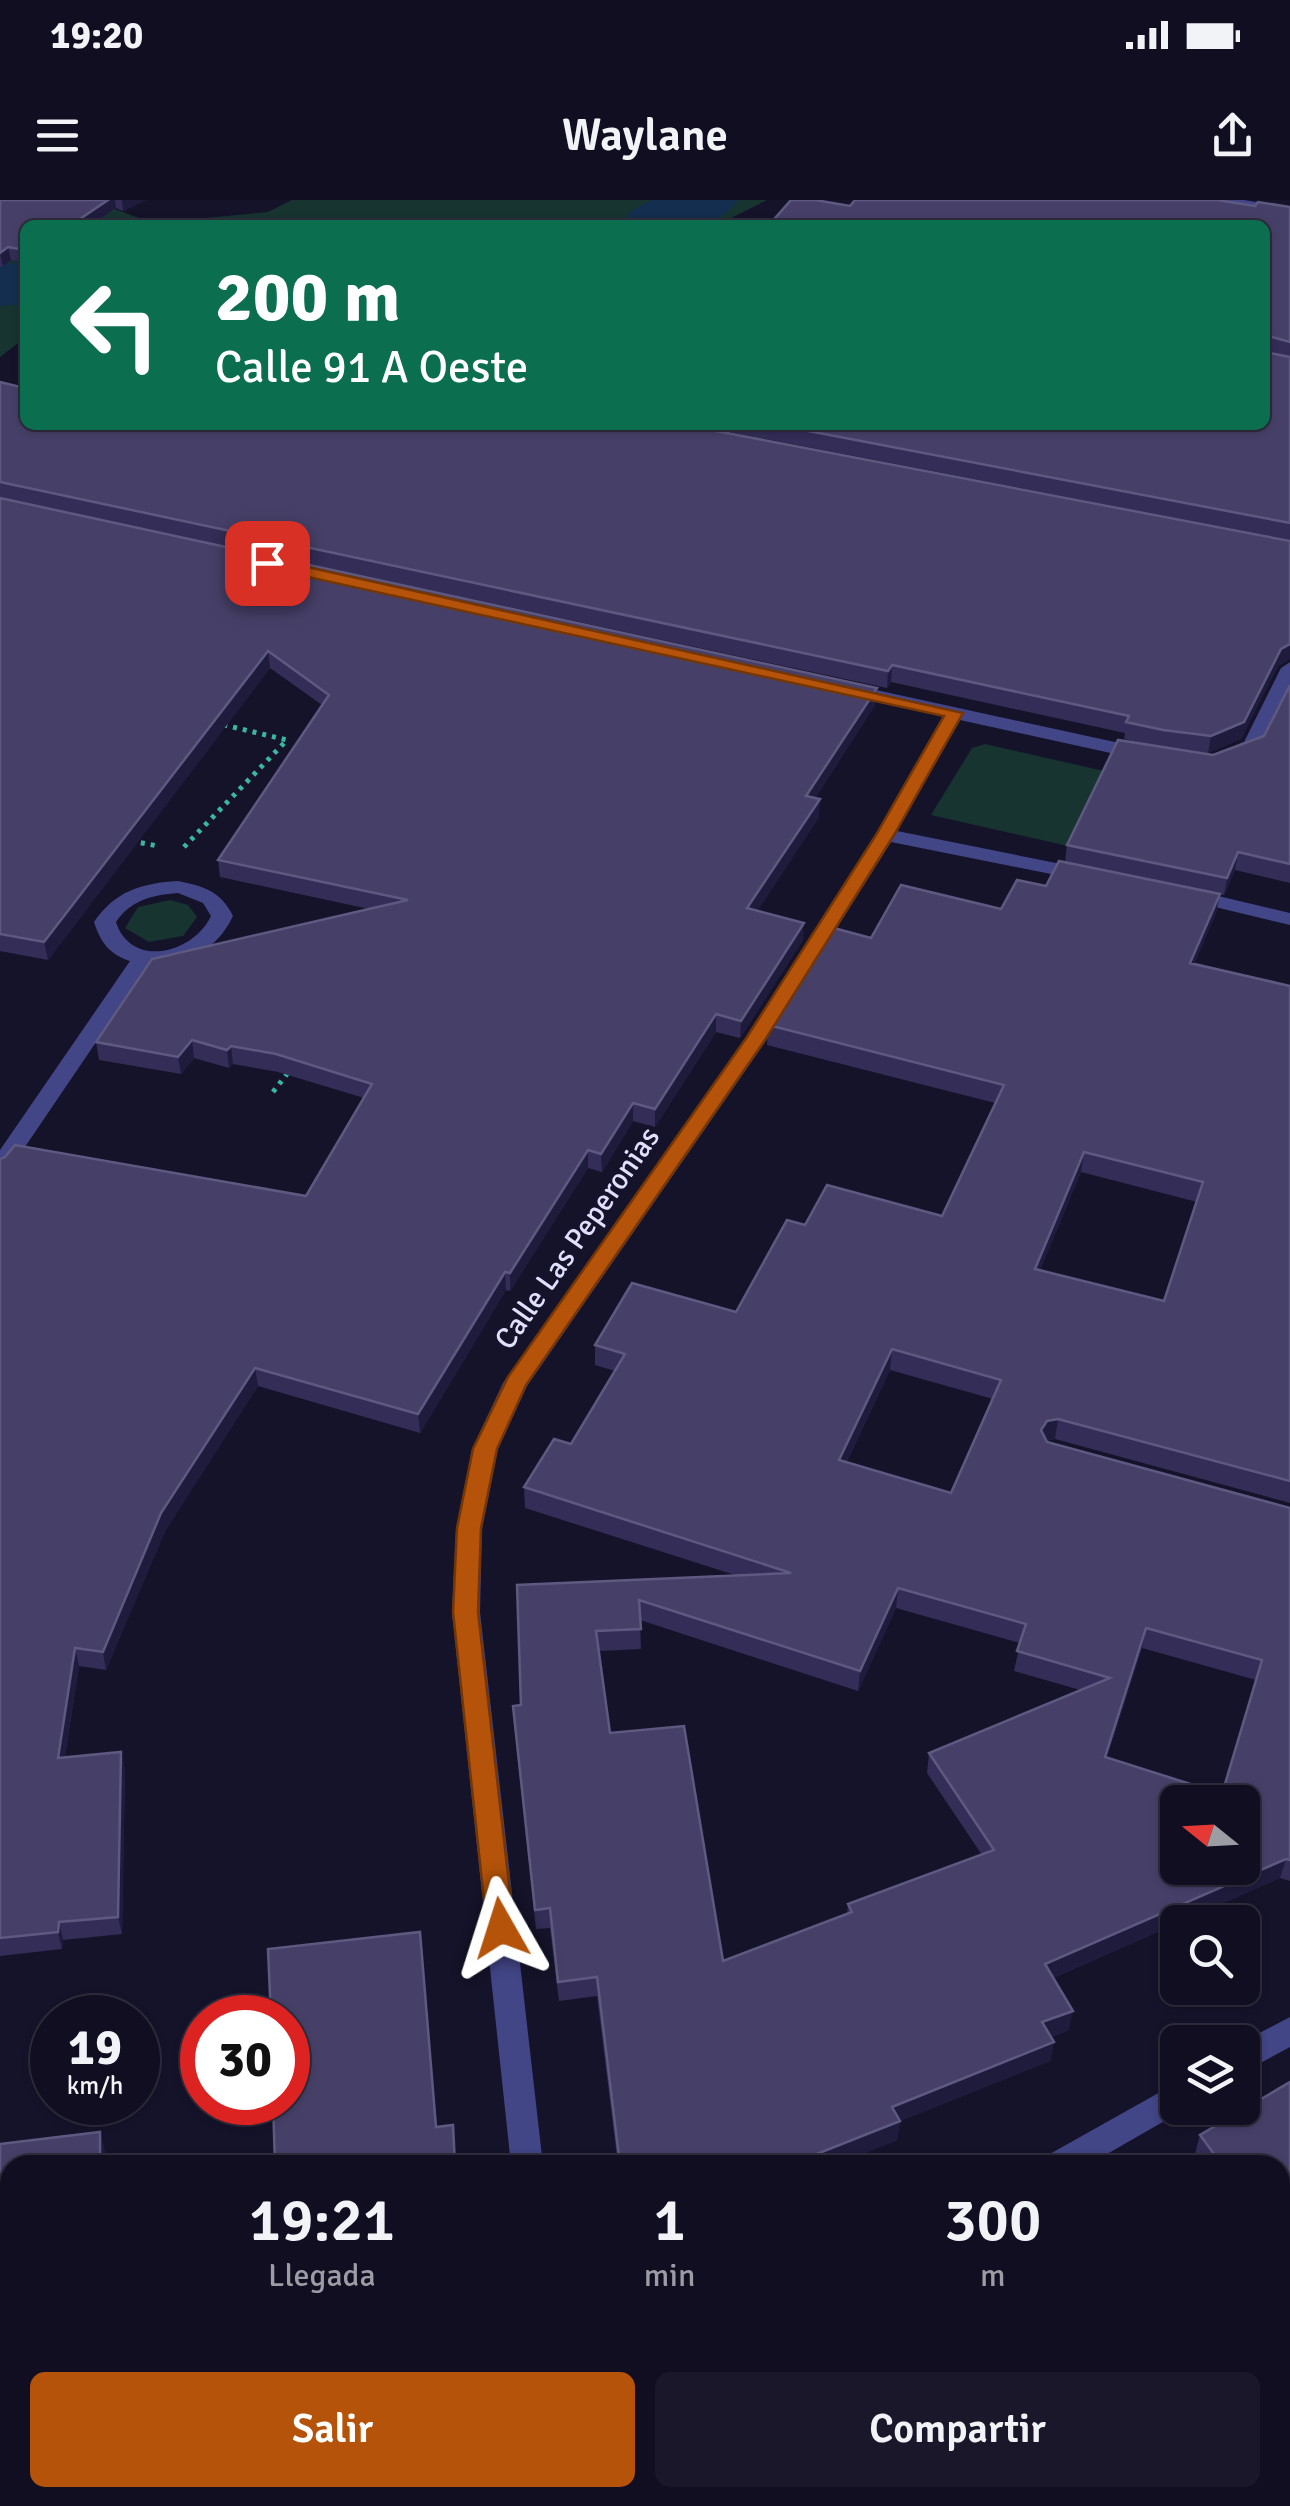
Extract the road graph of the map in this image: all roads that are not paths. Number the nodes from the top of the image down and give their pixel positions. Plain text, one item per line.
1 (1217, 200) edge
2 (1290, 212) edge
3 (1290, 668) edge
4 (818, 684) edge
5 (954, 713) junction
6 (1160, 758) edge
7 (1211, 764) edge
8 (885, 835) junction
9 (1109, 880) edge
10 (1166, 891) edge
11 (1290, 919) edge
12 (144, 956) junction
13 (0, 1168) edge
14 (1290, 2031) edge
15 (1260, 2048) edge
16 (1160, 2106) edge
17 (526, 2155) edge
18 (1076, 2155) edge

1 - 2 street
3 - 7 street
4 - 5 street
5 - 6 street
5 - 8 street, Calle Las Peperonias
8 - 9 street
8 - 17 street, Calle Las Peperonias
10 - 11 street
12 - 12 street
12 - 13 street
14 - 15 street
16 - 18 street

